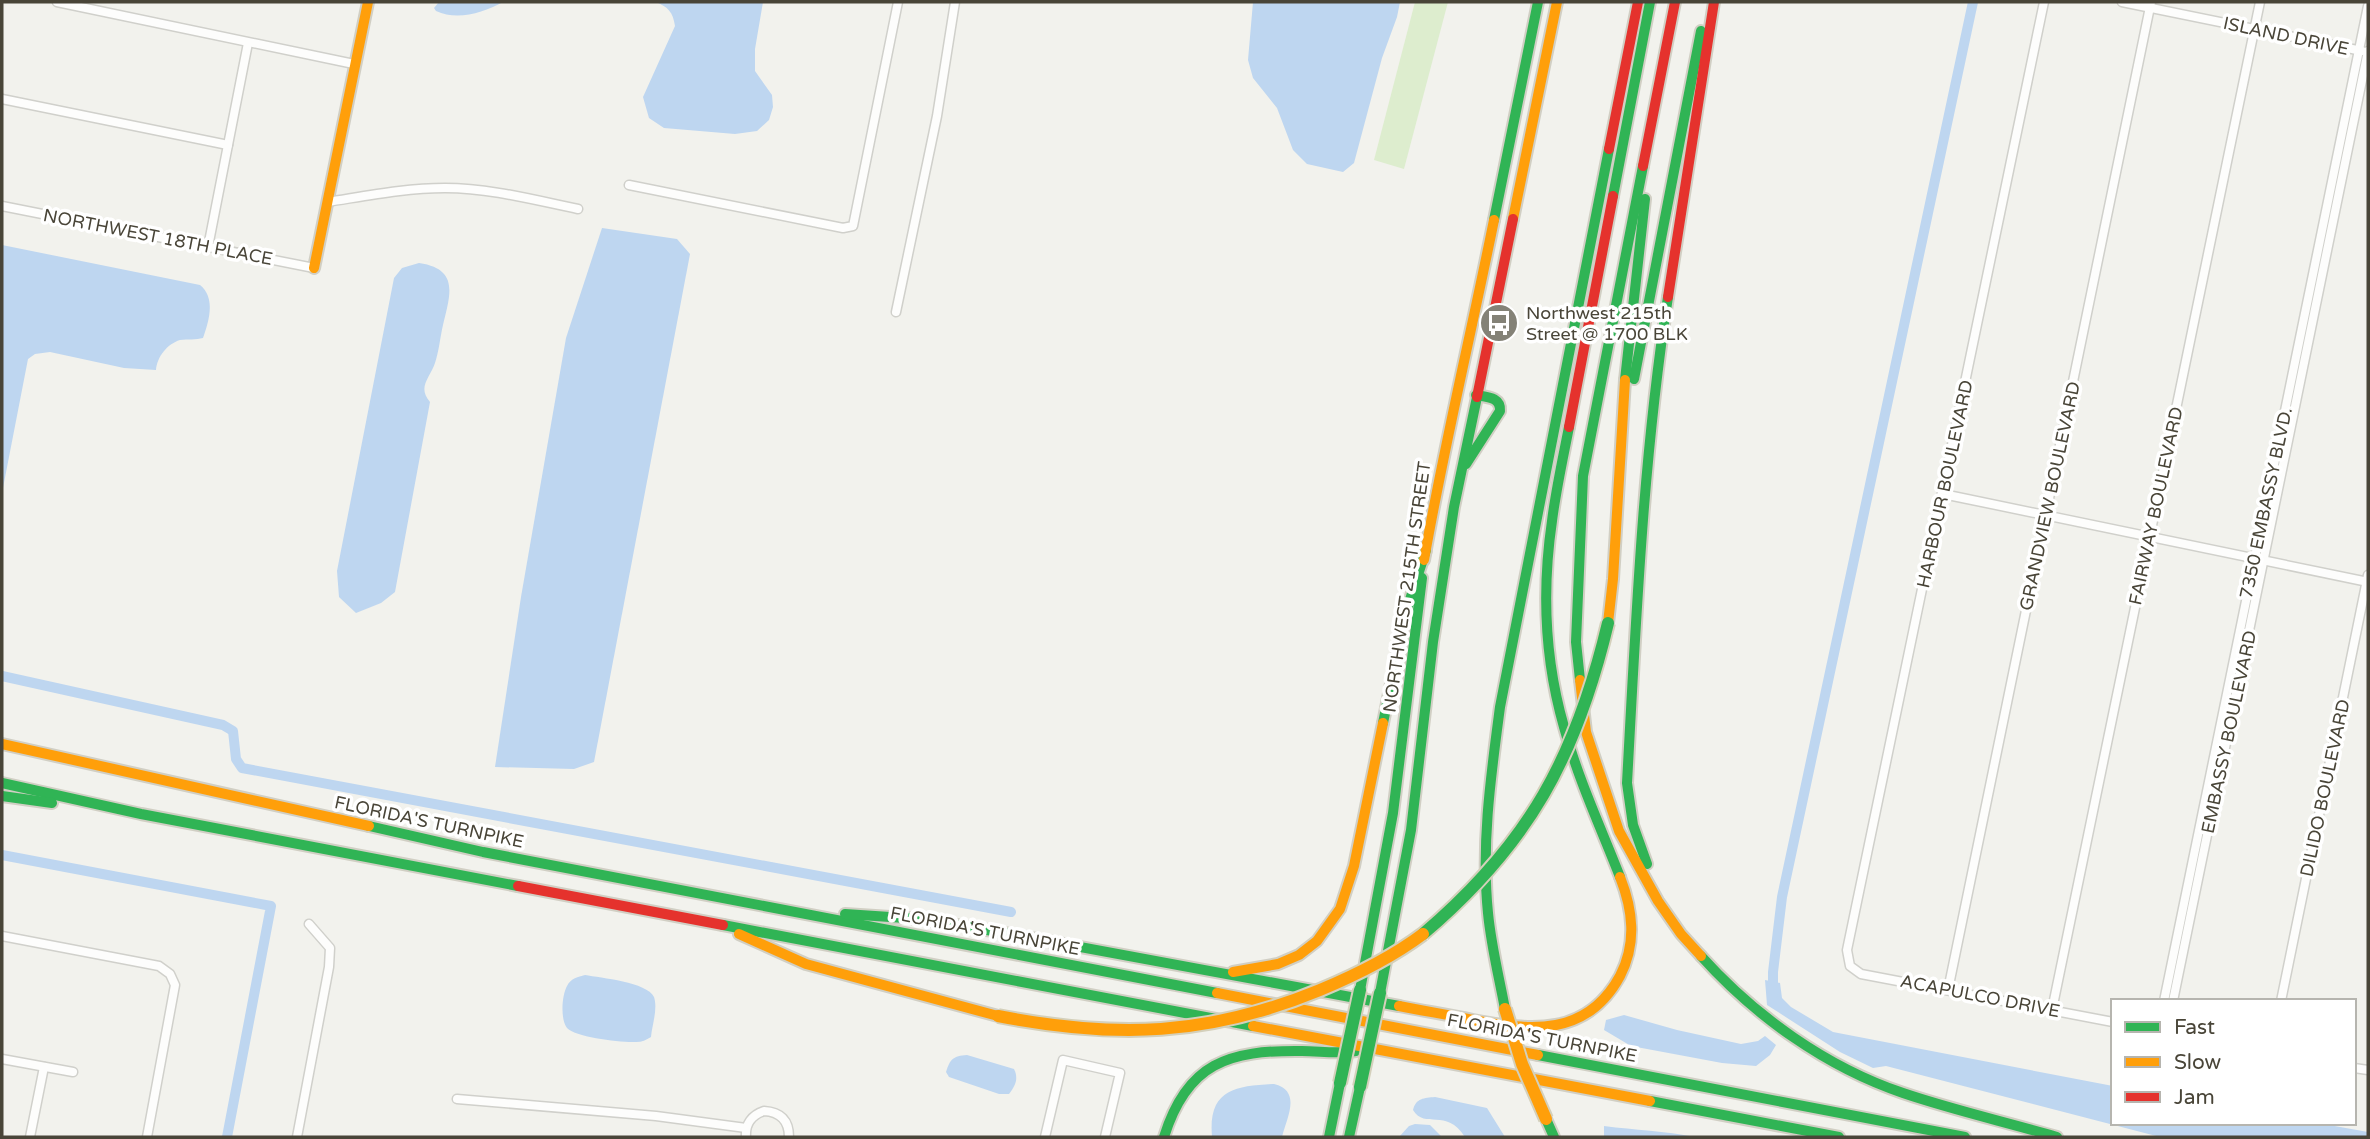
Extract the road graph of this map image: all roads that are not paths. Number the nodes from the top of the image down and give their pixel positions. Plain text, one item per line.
1 (57, 2) edge
2 (368, 2) edge
3 (898, 2) edge
4 (955, 2) edge
5 (1538, 2) edge
6 (1556, 2) edge
7 (1638, 2) edge
8 (1650, 2) edge
9 (1675, 2) edge
10 (1707, 2) edge
11 (1714, 2) edge
12 (2044, 2) edge
13 (2122, 2) edge
14 (2260, 2) edge
15 (2150, 5) edge
16 (2368, 6) edge
17 (2255, 29) junction
18 (248, 43) junction
19 (2366, 51) edge
20 (354, 64) junction
21 (2, 99) edge
22 (1655, 111) junction
23 (228, 145) junction
24 (629, 185) dead end
25 (327, 202) junction
26 (2, 206) edge
27 (578, 209) dead end
28 (208, 247) junction
29 (314, 268) joint
30 (896, 312) dead end
31 (1476, 395) junction
32 (1622, 456) junction
33 (1461, 473) junction
34 (1943, 494) junction
35 (2046, 514) junction
36 (2150, 537) junction
37 (1426, 550) junction
38 (2259, 559) junction
39 (2368, 579) edge
40 (2, 744) edge
41 (2, 783) edge
42 (2, 796) edge
43 (141, 814) junction
44 (787, 911) junction
45 (309, 924) dead end
46 (719, 925) junction
47 (2, 936) edge
48 (1850, 966) joint
49 (1222, 974) junction
50 (1948, 990) junction
51 (1741, 995) junction
52 (2164, 999) edge
53 (2173, 999) edge
54 (2281, 999) edge
55 (2052, 1010) junction
56 (2111, 1021) edge
57 (1371, 1048) junction
58 (2, 1059) edge
59 (44, 1067) junction
60 (73, 1072) dead end
61 (457, 1099) dead end
62 (746, 1133) edge
63 (30, 1137) edge
64 (148, 1137) edge
65 (297, 1137) edge
66 (790, 1137) edge
67 (1045, 1137) edge
68 (1105, 1137) edge
69 (1164, 1137) edge
70 (1329, 1137) edge
71 (1349, 1137) edge
72 (1555, 1137) edge
73 (1839, 1137) edge
74 (1965, 1137) edge
75 (2057, 1137) edge

1 - 18 street
2 - 20 main road
3 - 24 street
4 - 30 street
5 - 37 main road, NORTHWEST 215TH STREET
6 - 31 main road, NORTHWEST 215TH STREET
7 - 72 main road, bridge
8 - 49 main road
9 - 22 main road
10 - 32 main road
11 - 51 main road
12 - 34 street, HARBOUR BOULEVARD
13 - 15 street, ISLAND DRIVE
14 - 17 street, FAIRWAY BOULEVARD
15 - 17 street, ISLAND DRIVE
15 - 35 street, GRANDVIEW BOULEVARD
16 - 19 street
17 - 19 street, ISLAND DRIVE
17 - 36 street, FAIRWAY BOULEVARD
18 - 20 street
18 - 23 street
19 - 38 street, EMBASSY BOULEVARD
20 - 25 main road
21 - 23 street
22 - 32 main road
22 - 51 main road
23 - 28 street
25 - 27 street
25 - 29 main road
26 - 28 street, NORTHWEST 18TH PLACE
28 - 29 street, NORTHWEST 18TH PLACE
31 - 33 main road, NORTHWEST 215TH STREET
31 - 33 main road
32 - 46 main road, bridge
33 - 71 main road, NORTHWEST 215TH STREET, bridge
34 - 35 street
34 - 48 street, HARBOUR BOULEVARD
35 - 36 street
35 - 50 street, GRANDVIEW BOULEVARD
36 - 38 street
36 - 55 street, FAIRWAY BOULEVARD
37 - 49 main road
37 - 70 main road, NORTHWEST 215TH STREET, bridge
38 - 39 street
38 - 52 street, 7350 EMBASSY BLVD.
38 - 53 street, EMBASSY BOULEVARD
39 - 54 street, DILIDO BOULEVARD
40 - 44 main road, FLORIDA'S TURNPIKE
41 - 43 main road
42 - 43 main road
43 - 46 main road
44 - 49 main road
44 - 74 main road, FLORIDA'S TURNPIKE
45 - 65 street
46 - 57 main road
47 - 64 street
48 - 50 street, ACAPULCO DRIVE
50 - 55 street, ACAPULCO DRIVE
51 - 75 main road
55 - 56 street, ACAPULCO DRIVE
57 - 69 main road
57 - 73 main road
58 - 59 street
59 - 60 street
59 - 63 street
61 - 62 street
62 - 66 street
67 - 68 street

